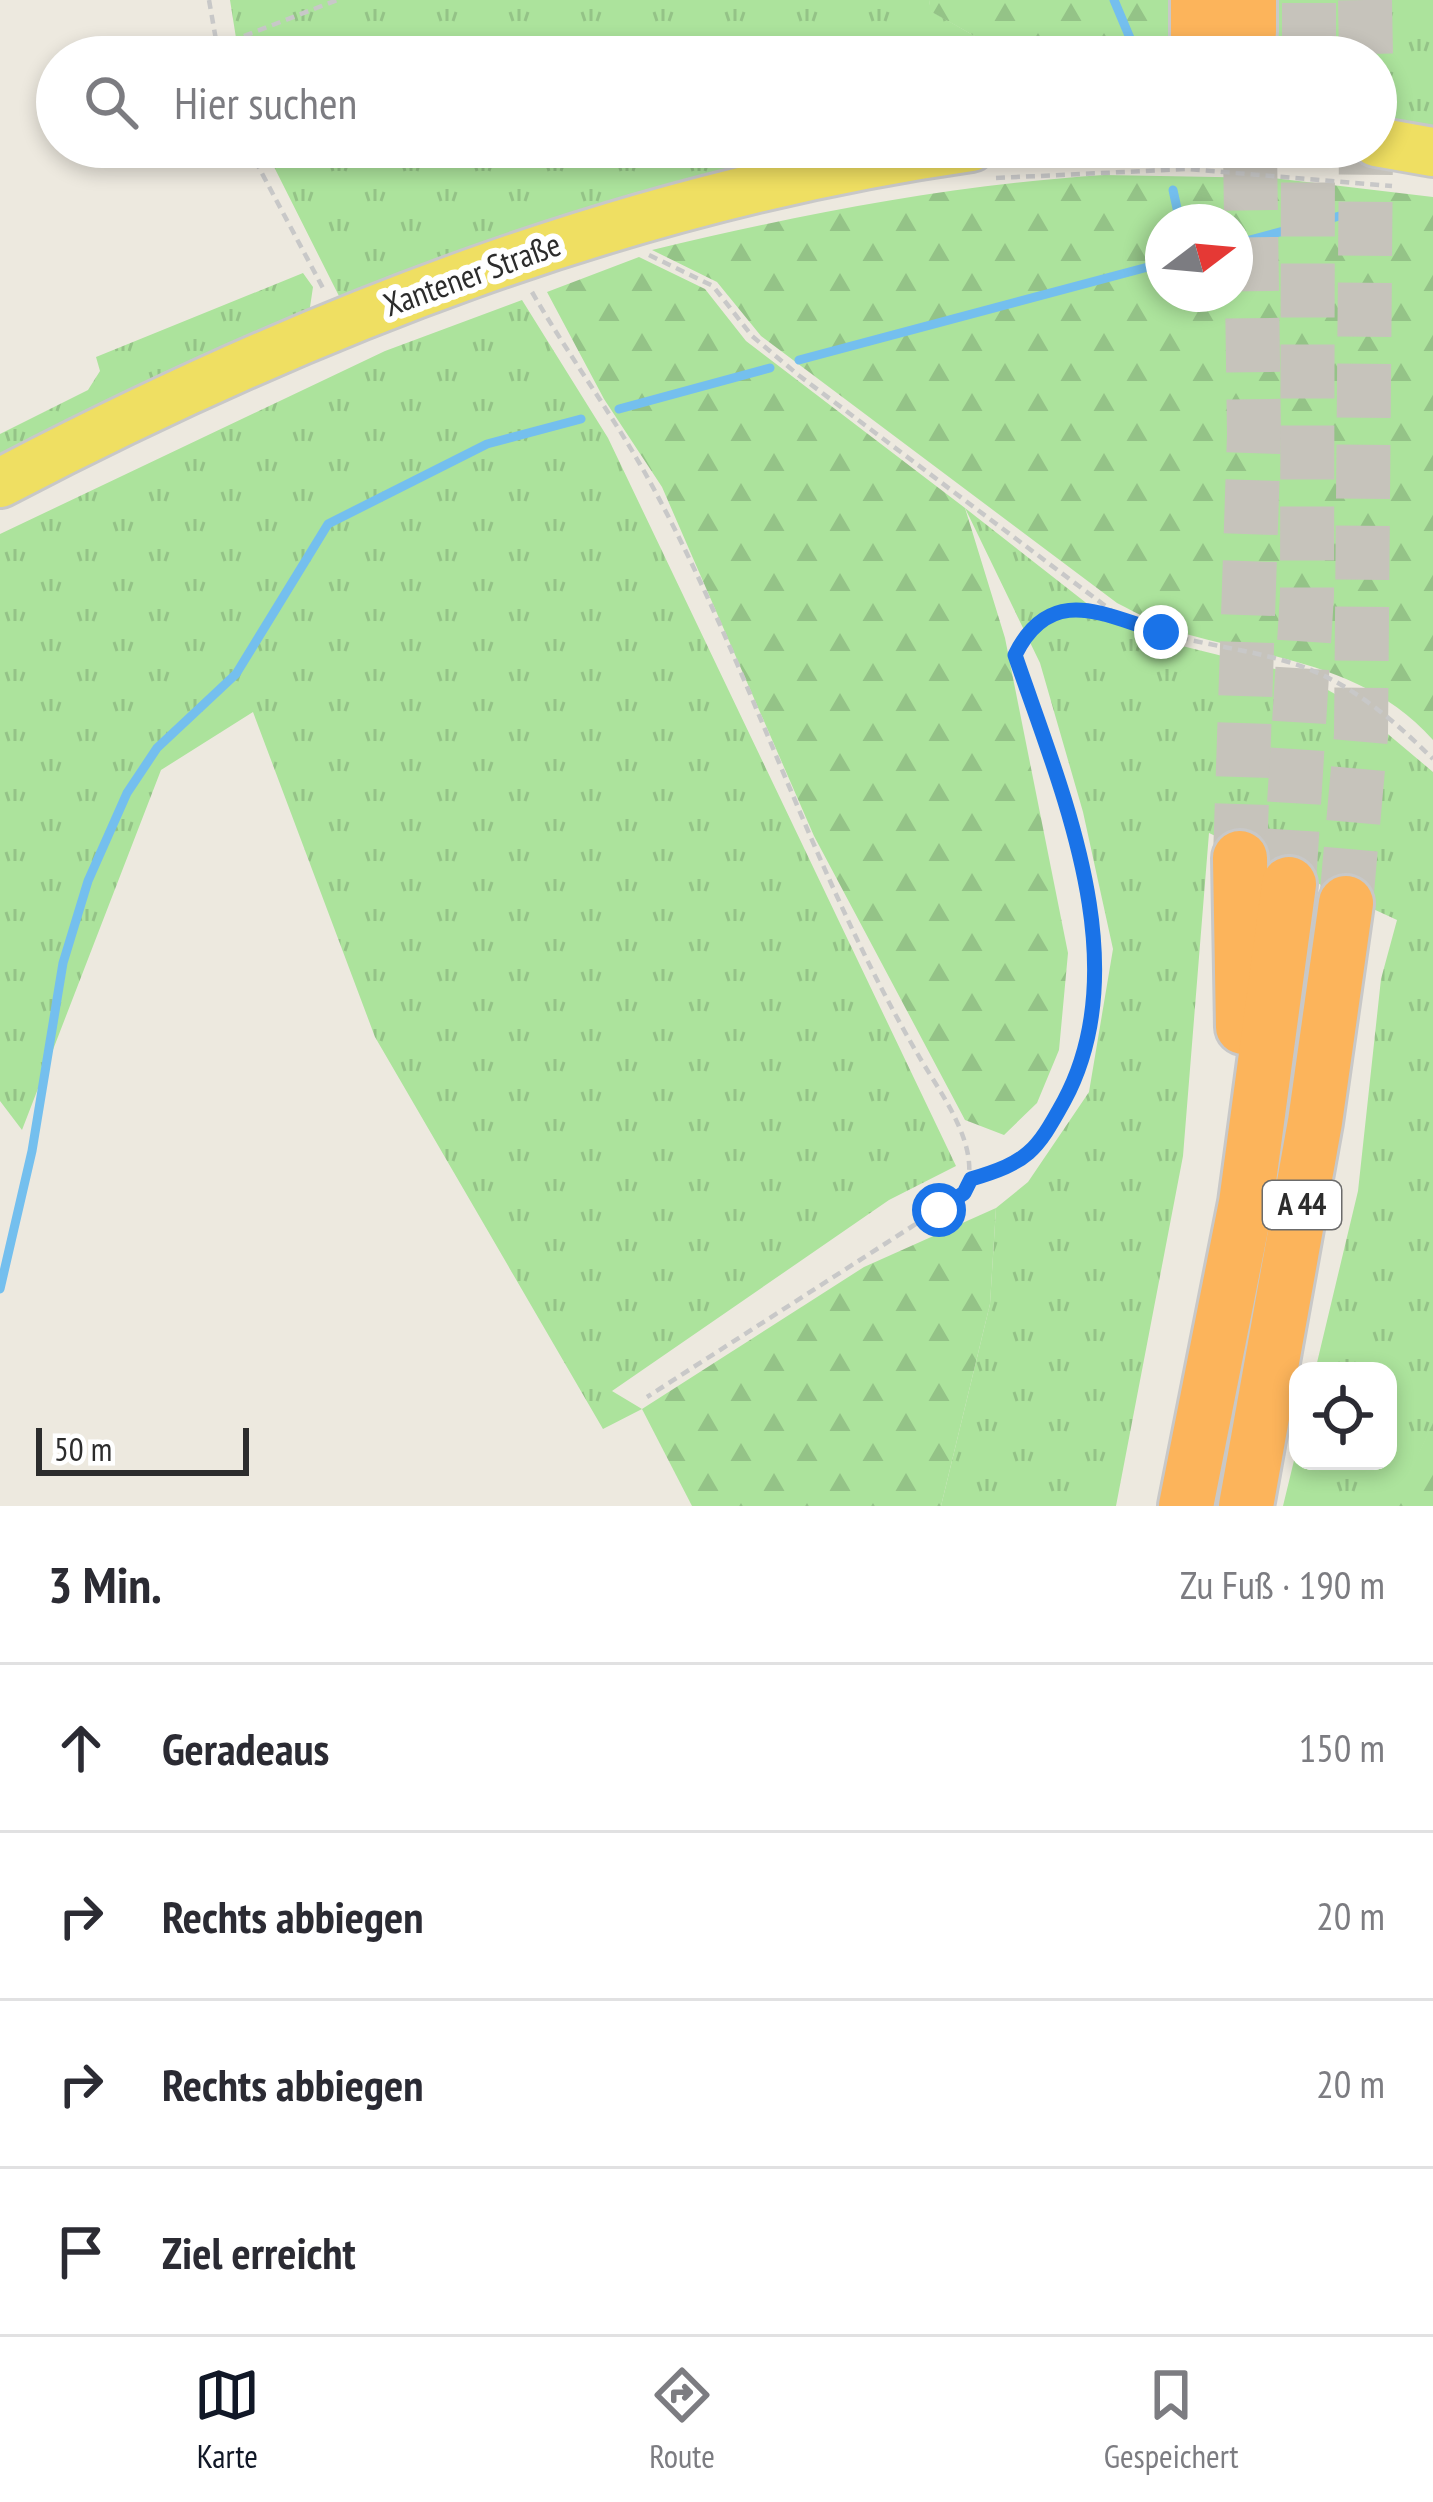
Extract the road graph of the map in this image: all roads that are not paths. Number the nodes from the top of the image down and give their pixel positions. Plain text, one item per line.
1 (1198, 0) edge
2 (1198, 36) edge
3 (1397, 155) edge
4 (906, 168) edge
5 (1423, 171) edge
6 (0, 483) edge
7 (1240, 858) tunnel mouth
8 (1289, 884) tunnel mouth
9 (1346, 903) tunnel mouth
10 (1246, 1203) junction
11 (1186, 1506) edge
12 (1246, 1506) edge

1 - 2 highway
3 - 5 main road
4 - 6 main road, Xantener Straße
7 - 10 highway
8 - 10 highway, A 44
9 - 12 highway, A 44
10 - 11 highway, A 44

